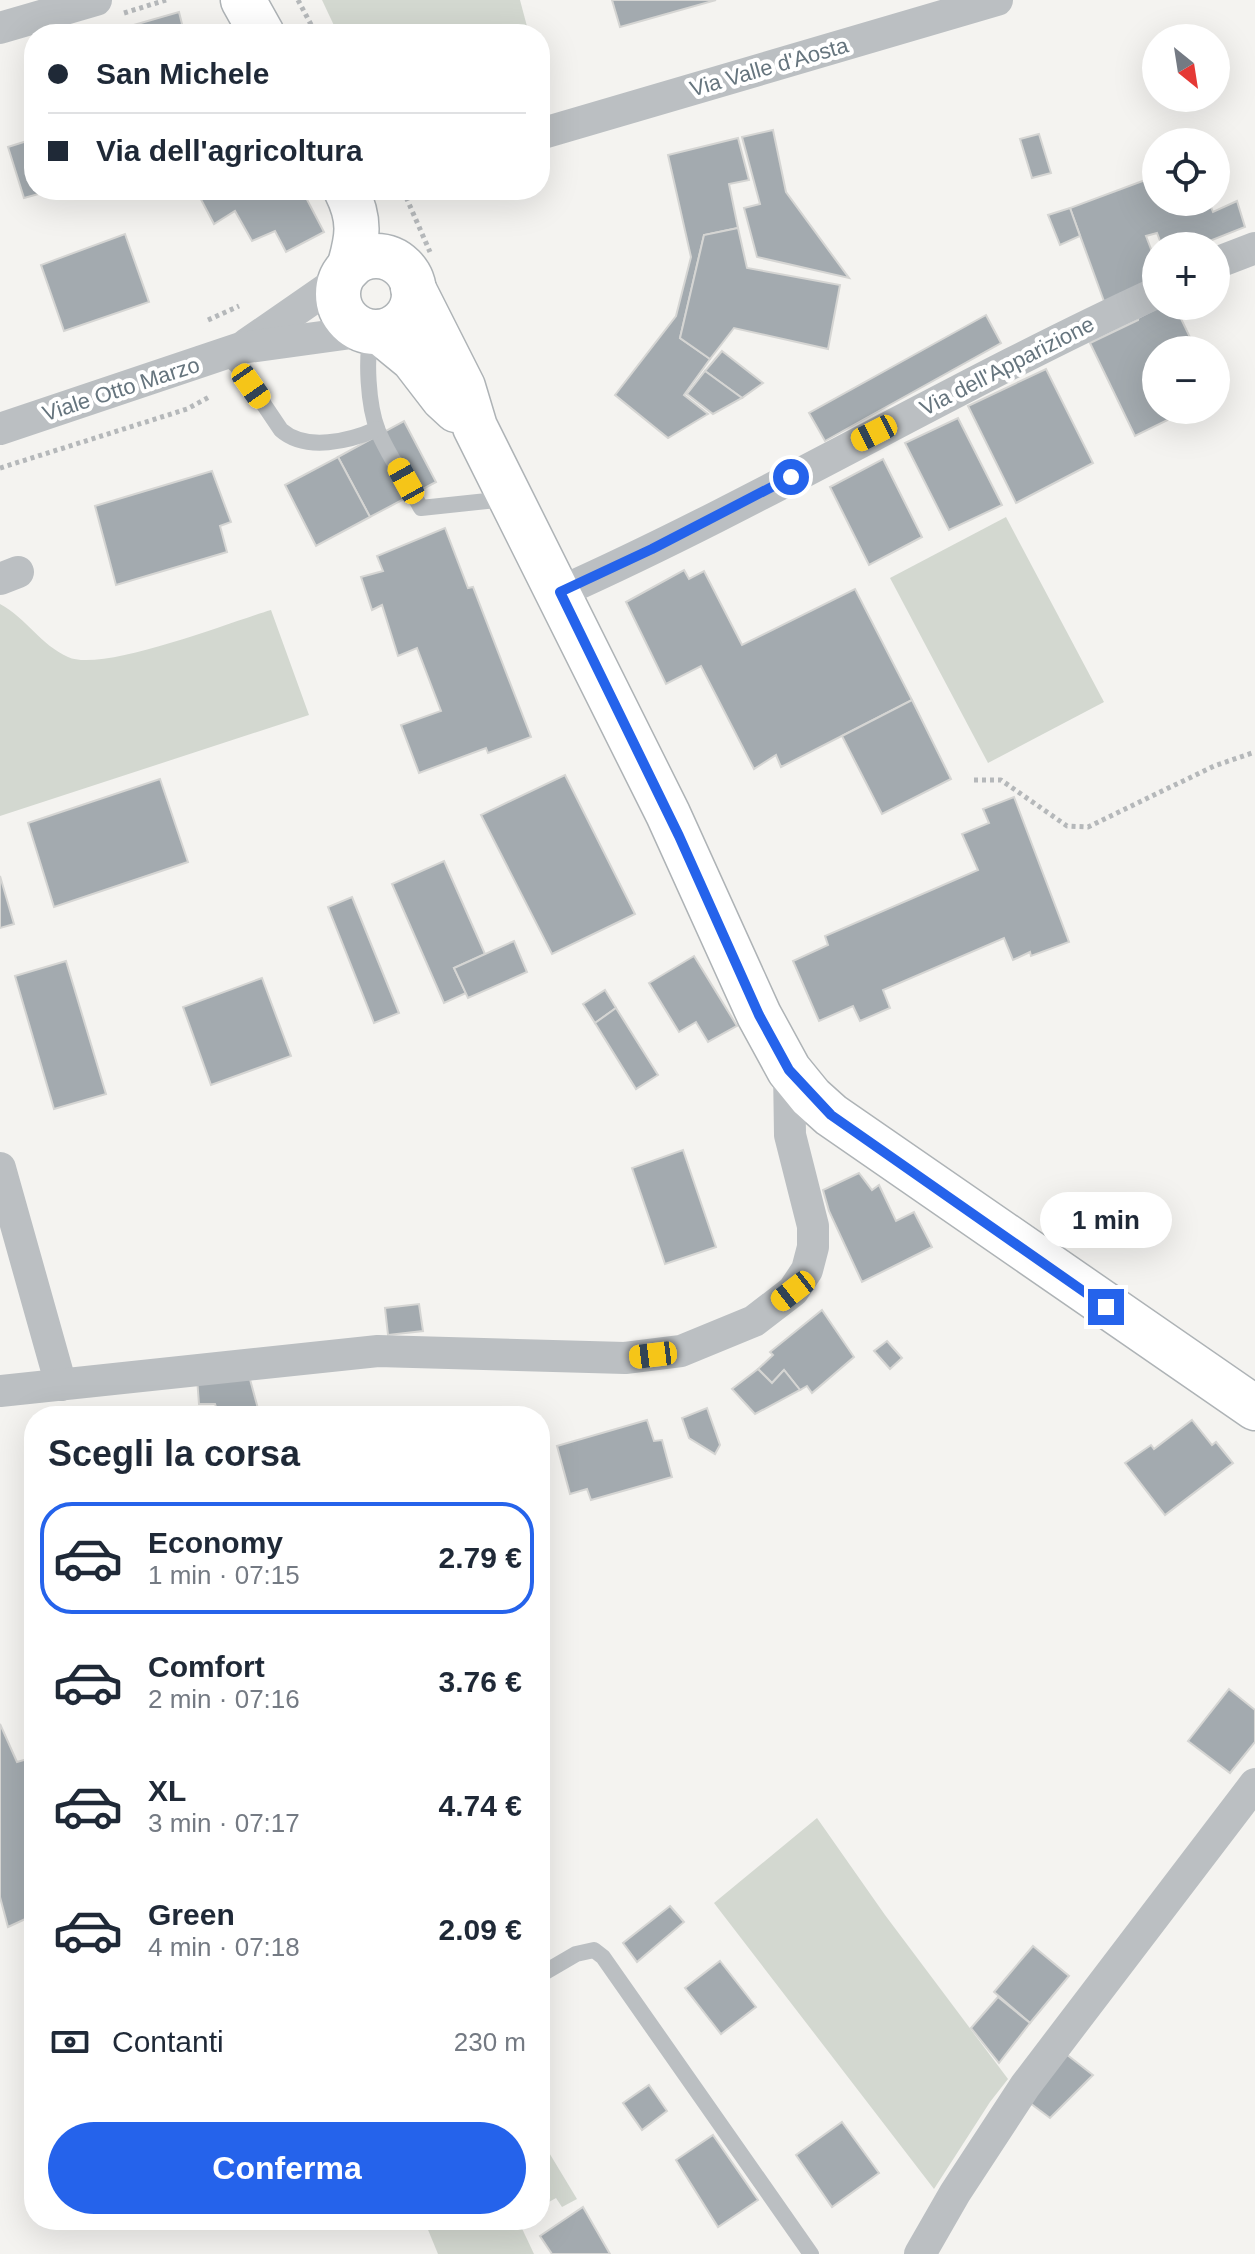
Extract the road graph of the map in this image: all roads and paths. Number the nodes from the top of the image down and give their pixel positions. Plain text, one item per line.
1 (96, 0) edge
2 (243, 0) edge
3 (298, 0) edge
4 (993, 1) edge
5 (256, 24) edge
6 (311, 24) edge
7 (0, 28) edge
8 (550, 131) edge
9 (351, 200) edge
10 (354, 200) edge
11 (1255, 248) edge
12 (1230, 258) edge
13 (345, 274) junction
14 (407, 276) junction
15 (1142, 299) edge
16 (251, 300) dead end
17 (208, 321) dead end
18 (373, 332) junction
19 (233, 351) junction
20 (187, 409) dead end
21 (475, 427) junction
22 (0, 429) edge
23 (377, 429) junction
24 (0, 468) edge
25 (512, 498) junction
26 (560, 592) junction
27 (1255, 752) edge
28 (974, 780) dead end
29 (789, 1070) junction
30 (0, 1168) edge
31 (61, 1385) junction
32 (0, 1391) edge
33 (1255, 1408) edge
34 (1255, 1784) edge
35 (550, 1969) edge
36 (811, 2254) edge
37 (920, 2254) edge

1 - 7 street
2 - 5 street
3 - 6 path
4 - 8 street, Via Valle d'Aosta
9 - 13 street
10 - 14 street
11 - 12 street
13 - 14 street
13 - 18 street
13 - 19 street, Viale Otto Marzo
14 - 18 street
14 - 21 street
15 - 26 street, Via dell'Apparizione
16 - 17 path
18 - 19 street, Viale Otto Marzo
18 - 21 street
18 - 23 lane
19 - 22 street, Viale Otto Marzo
19 - 23 lane
20 - 24 path
21 - 25 street
23 - 25 lane
25 - 26 street
26 - 29 street
27 - 28 path
29 - 31 street
29 - 33 street
30 - 31 street
31 - 32 street
34 - 37 street
35 - 36 lane

